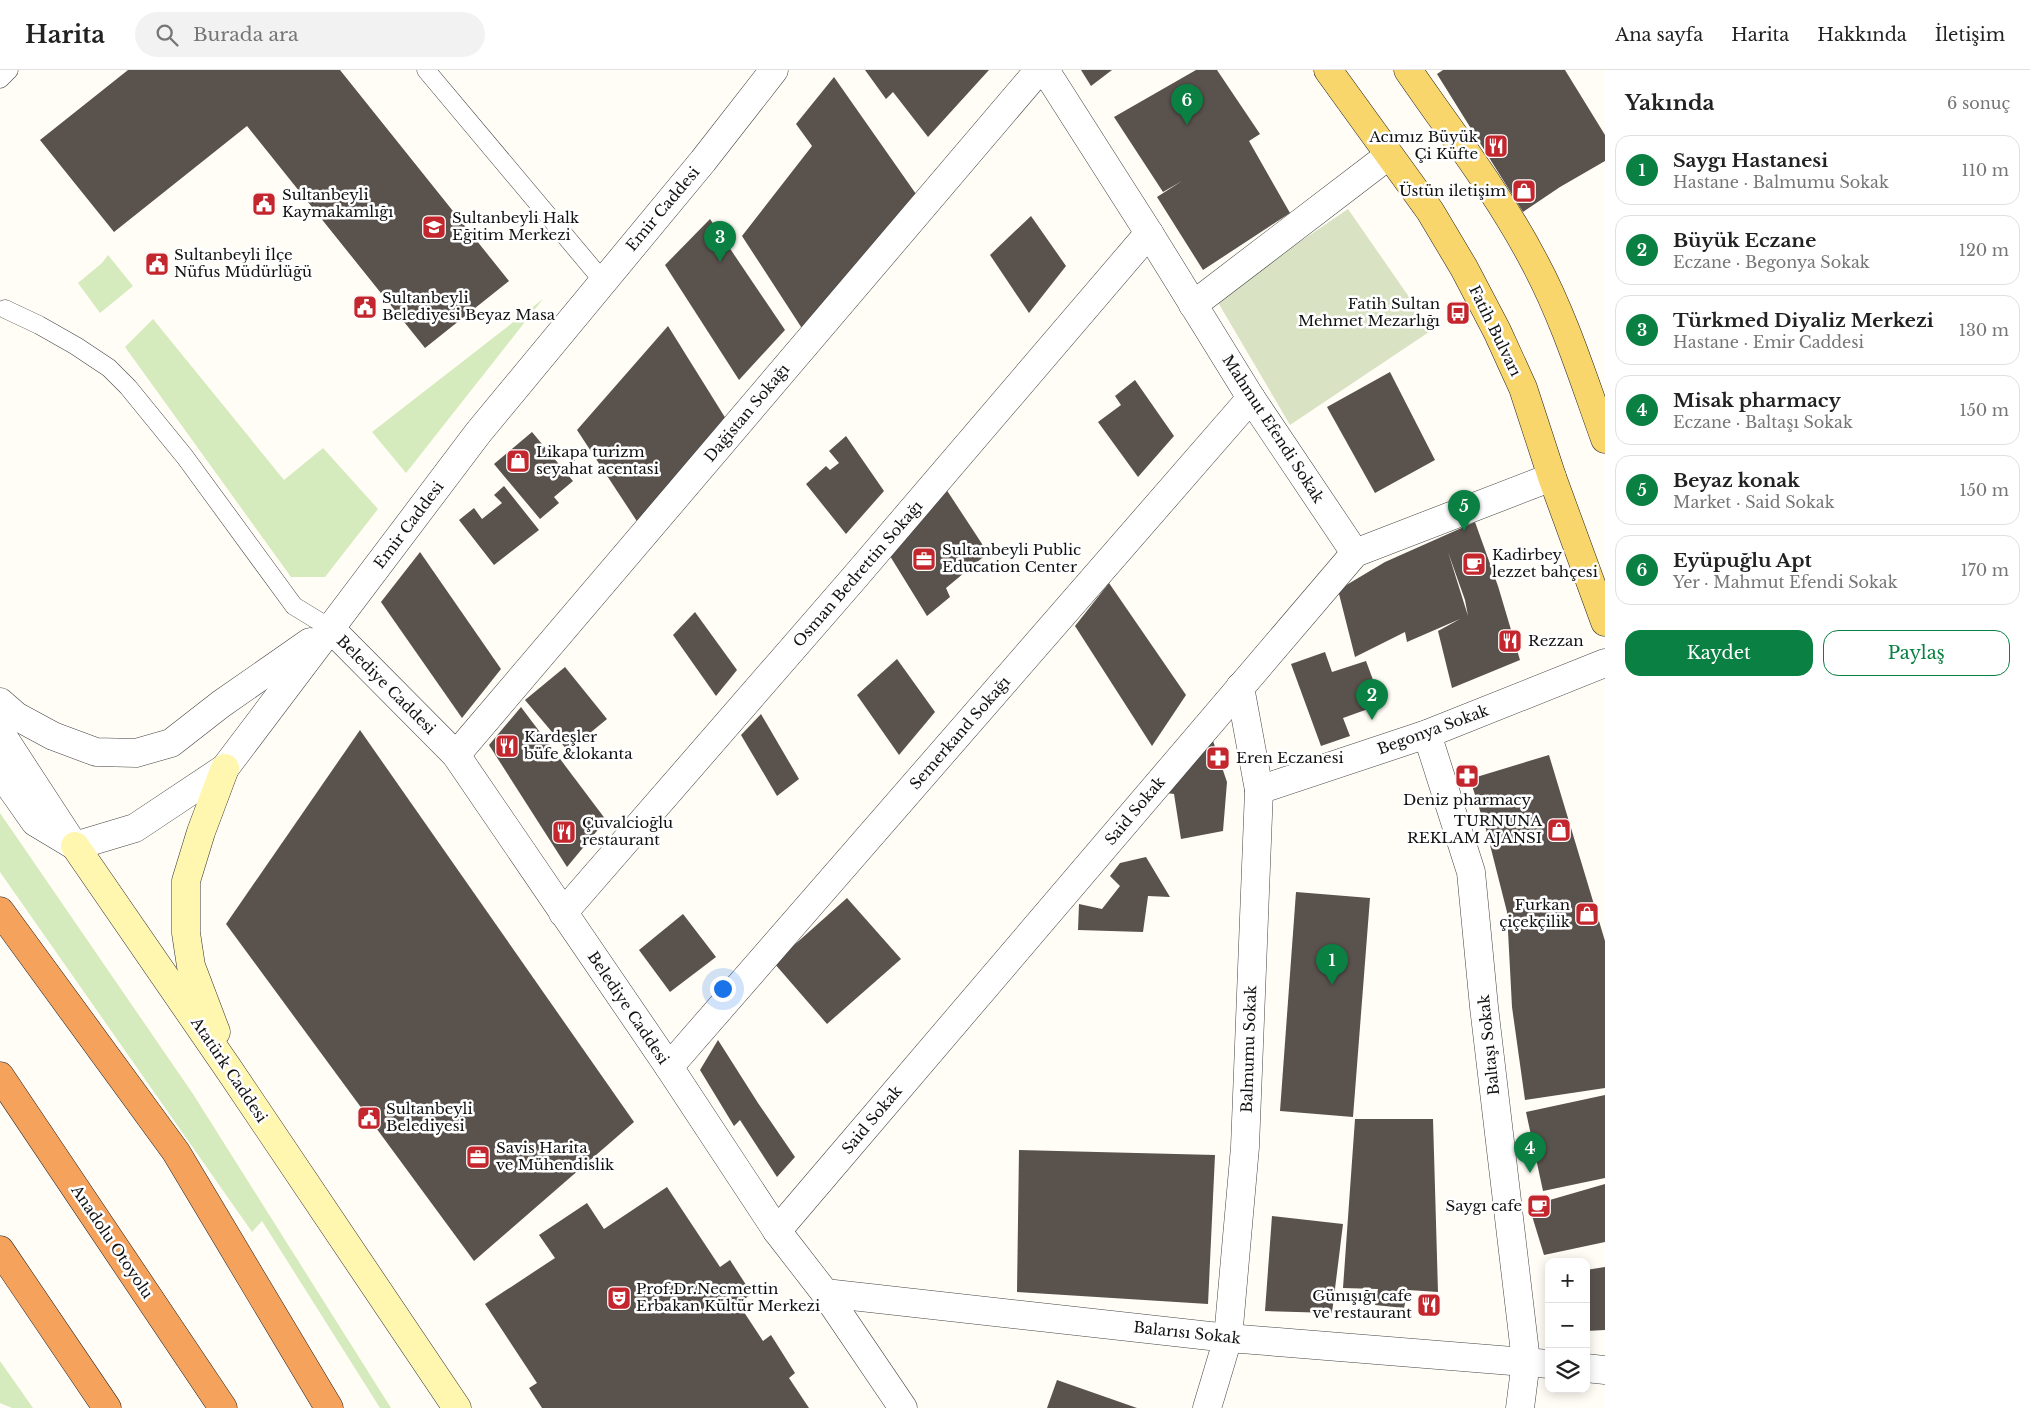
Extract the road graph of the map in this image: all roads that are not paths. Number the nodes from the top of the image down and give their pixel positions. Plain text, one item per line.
1 (9, 70) edge
2 (426, 70) edge
3 (774, 70) edge
4 (1038, 70) edge
5 (1045, 70) edge
6 (1328, 70) edge
7 (1415, 73) edge
8 (0, 79) edge
9 (1388, 156) junction
10 (1149, 233) junction
11 (603, 282) junction
12 (1193, 305) junction
13 (5, 309) dead end
14 (1251, 398) junction
15 (1605, 439) edge
16 (1552, 477) junction
17 (1355, 553) junction
18 (1605, 622) edge
19 (330, 628) junction
20 (1605, 663) edge
21 (1240, 688) junction
22 (0, 702) edge
23 (0, 732) edge
24 (1427, 734) junction
25 (456, 755) junction
26 (225, 768) junction
27 (0, 772) edge
28 (1259, 790) junction
29 (74, 846) junction
30 (0, 911) edge
31 (564, 913) junction
32 (669, 1067) junction
33 (230, 1071) junction
34 (0, 1076) edge
35 (777, 1231) junction
36 (0, 1250) edge
37 (825, 1293) junction
38 (1228, 1338) junction
39 (1538, 1362) edge
40 (1590, 1368) edge
41 (1605, 1370) edge
42 (107, 1408) edge
43 (224, 1408) edge
44 (329, 1408) edge
45 (457, 1408) edge
46 (903, 1408) edge
47 (1207, 1408) edge
48 (1520, 1408) edge

1 - 8 lane
2 - 11 lane
3 - 11 street, Emir Caddesi
4 - 25 street, Dağistan Sokağı
5 - 10 street, Mahmut Efendi Sokak
6 - 9 main road, Fatih Bulvarı
7 - 15 main road
9 - 12 street
9 - 16 main road, Fatih Bulvarı
10 - 12 street, Mahmut Efendi Sokak
10 - 31 street, Osman Bedrettin Sokağı
11 - 19 street, Emir Caddesi
12 - 14 street, Mahmut Efendi Sokak
13 - 19 lane
14 - 17 street, Mahmut Efendi Sokak
14 - 32 street, Semerkand Sokağı
16 - 17 street, Said Sokak
16 - 18 main road, Fatih Bulvarı
17 - 21 street, Said Sokak
19 - 22 street
19 - 25 street, Belediye Caddesi
19 - 26 street, Emir Caddesi
20 - 24 street, Begonya Sokak
21 - 28 street, Balmumu Sokak
21 - 35 street, Said Sokak
23 - 29 street, Atatürk Caddesi
24 - 28 street, Begonya Sokak
24 - 39 street, Baltaşı Sokak
25 - 31 street, Belediye Caddesi
26 - 29 street, Emir Caddesi
26 - 33 main road
27 - 29 street
28 - 38 street, Balmumu Sokak
29 - 33 main road, Atatürk Caddesi
30 - 44 highway
31 - 32 street, Belediye Caddesi
32 - 35 street, Belediye Caddesi
33 - 45 main road, Atatürk Caddesi
34 - 43 highway, Anadolu Otoyolu
35 - 37 street, Belediye Caddesi
36 - 42 highway
37 - 38 street, Balarısı Sokak
37 - 46 street, Belediye Caddesi
38 - 39 street, Balarısı Sokak
38 - 47 street, Balmumu Sokak
39 - 48 street, Baltaşı Sokak
40 - 41 street

